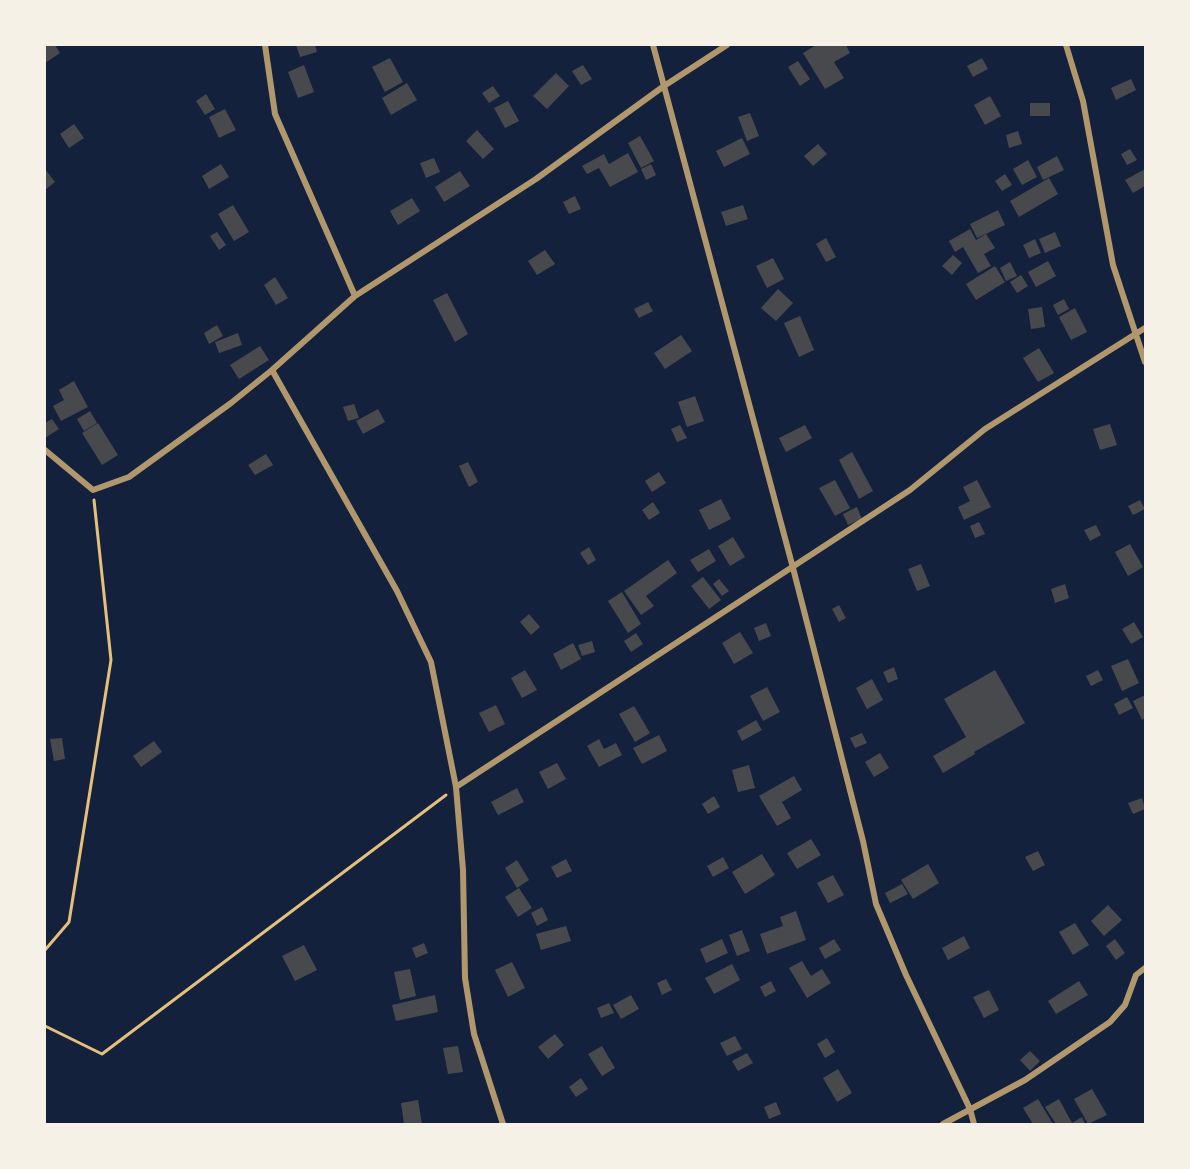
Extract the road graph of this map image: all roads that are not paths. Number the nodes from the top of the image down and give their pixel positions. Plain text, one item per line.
1 (265, 45) edge
2 (653, 45) edge
3 (727, 45) edge
4 (1066, 45) edge
5 (664, 86) junction
6 (355, 296) junction
7 (1145, 328) edge
8 (1135, 332) junction
9 (1145, 362) edge
10 (272, 370) junction
11 (45, 450) edge
12 (793, 568) junction
13 (456, 787) junction
14 (1145, 968) edge
15 (969, 1109) junction
16 (503, 1124) edge
17 (943, 1124) edge
18 (974, 1124) edge

1 - 6 street
2 - 5 street
3 - 5 street
4 - 8 street
5 - 6 street
5 - 12 street
6 - 10 street
7 - 8 street
8 - 9 street
8 - 12 street
10 - 11 street
10 - 13 street
12 - 13 street
12 - 15 street
13 - 16 street
14 - 15 street
15 - 17 street
15 - 18 street

